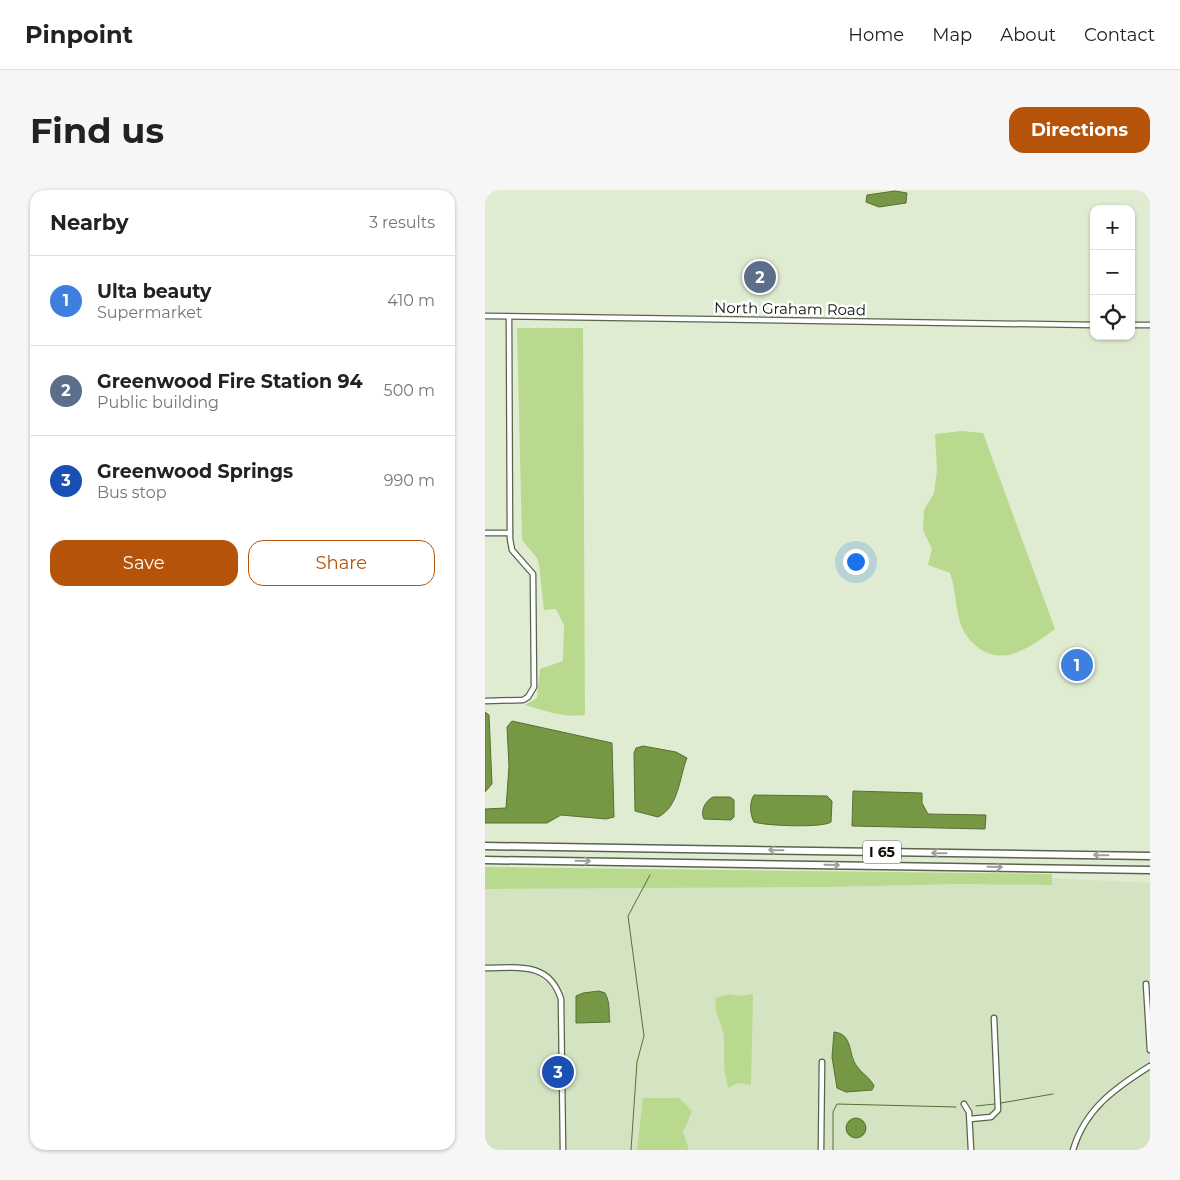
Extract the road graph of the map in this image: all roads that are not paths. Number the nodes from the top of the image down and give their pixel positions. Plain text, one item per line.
1 (485, 316) edge
2 (509, 317) junction
3 (1090, 325) edge
4 (1135, 326) edge
5 (1150, 326) edge
6 (485, 533) edge
7 (510, 533) junction
8 (485, 701) edge
9 (485, 846) edge
10 (1150, 856) edge
11 (485, 861) edge
12 (1150, 870) edge
13 (485, 968) edge
14 (1146, 984) dead end
15 (994, 1018) dead end
16 (1150, 1050) edge
17 (822, 1062) dead end
18 (1150, 1066) edge
19 (964, 1104) dead end
20 (970, 1119) junction
21 (563, 1150) edge
22 (821, 1150) edge
23 (971, 1150) edge
24 (1073, 1150) edge

1 - 2 street, North Graham Road
2 - 3 street, North Graham Road
2 - 7 street
4 - 5 street
6 - 7 street
7 - 8 street
10 -> 9 highway, I 65
11 -> 12 highway, I 65
13 - 21 street
14 - 16 street
15 - 20 street
17 - 22 street
18 - 24 street
19 - 20 street
20 - 23 street

